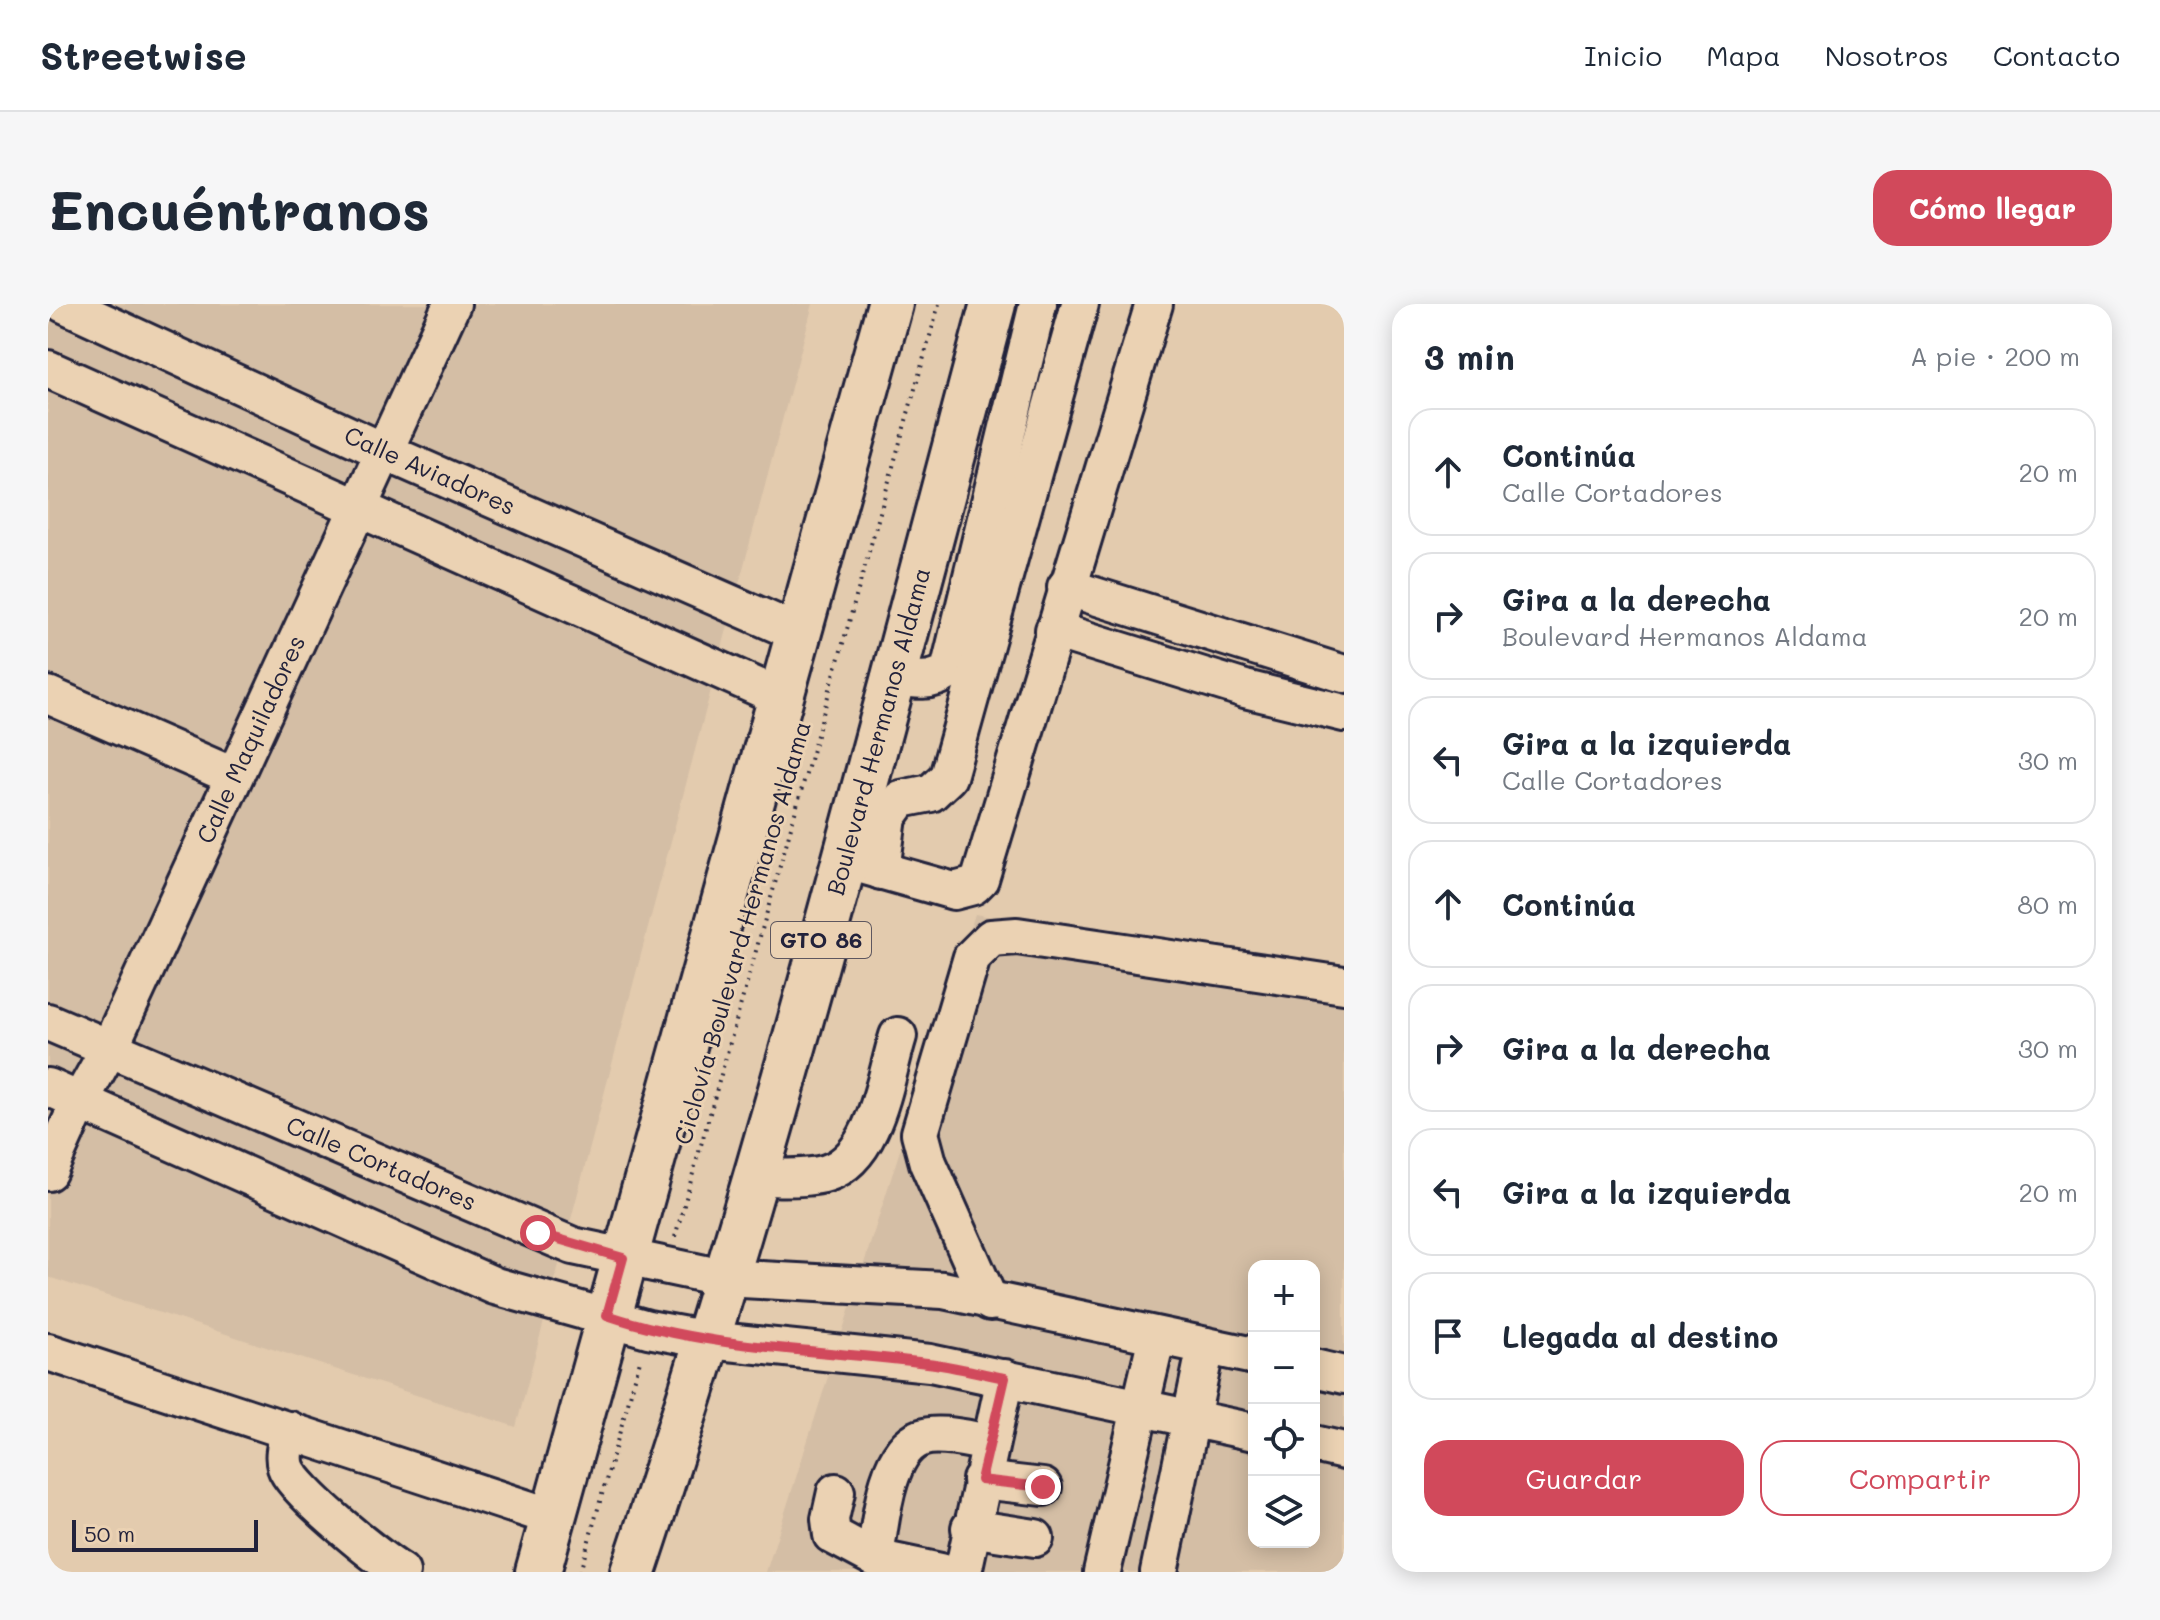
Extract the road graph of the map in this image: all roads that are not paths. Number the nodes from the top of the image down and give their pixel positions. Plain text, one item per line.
1 (64, 304) edge
2 (452, 304) edge
3 (890, 304) edge
4 (993, 304) edge
5 (1038, 304) edge
6 (1080, 304) edge
7 (1154, 304) edge
8 (48, 369) edge
9 (383, 451) junction
10 (356, 509) junction
11 (1066, 587) junction
12 (1054, 630) junction
13 (798, 633) junction
14 (1344, 674) edge
15 (893, 676) junction
16 (48, 695) edge
17 (780, 697) junction
18 (1344, 713) edge
19 (233, 776) junction
20 (863, 865) junction
21 (1344, 985) edge
22 (48, 1022) edge
23 (898, 1036) dead end
24 (109, 1049) junction
25 (64, 1094) edge
26 (48, 1172) edge
27 (753, 1178) junction
28 (623, 1258) junction
29 (724, 1278) junction
30 (990, 1302) junction
31 (607, 1315) junction
32 (1157, 1336) junction
33 (708, 1340) junction
34 (1206, 1346) junction
35 (48, 1352) edge
36 (1248, 1355) edge
37 (1320, 1369) edge
38 (1344, 1375) edge
39 (1005, 1378) junction
40 (1141, 1407) junction
41 (1192, 1418) junction
42 (290, 1430) junction
43 (1248, 1431) edge
44 (990, 1443) junction
45 (1320, 1445) edge
46 (1344, 1451) edge
47 (981, 1480) junction
48 (1043, 1487) dead end
49 (836, 1492) dead end
50 (552, 1517) junction
51 (970, 1528) junction
52 (1035, 1538) dead end
53 (875, 1558) junction
54 (401, 1572) edge
55 (538, 1572) edge
56 (633, 1572) edge
57 (941, 1572) edge
58 (963, 1572) edge
59 (1102, 1572) edge
60 (1159, 1572) edge

1 - 9 lane, Calle Aviadores
2 - 9 lane, Calle Maquiladores
3 - 13 main road
4 - 15 main road, Boulevard Hermanos Aldama / GTO 86
5 - 15 lane
6 - 20 lane
7 - 11 lane
8 - 10 lane
9 - 10 lane, Calle Maquiladores
9 - 13 lane, Calle Aviadores
10 - 17 lane
10 - 19 lane, Calle Maquiladores
11 - 12 lane
11 - 14 lane
12 - 18 lane
12 - 20 lane
13 - 17 main road
15 - 20 main road, Boulevard Hermanos Aldama / GTO 86
16 - 19 lane
17 - 28 main road
19 - 24 lane, Calle Maquiladores
20 - 27 main road, Boulevard Hermanos Aldama / GTO 86
21 - 30 lane
22 - 24 lane, Calle Cortadores
23 - 27 lane
24 - 25 lane, Calle Maquiladores
24 - 28 lane, Calle Cortadores
25 - 26 lane, Calle Maquiladores
25 - 31 lane
27 - 29 main road, Boulevard Hermanos Aldama / GTO 86
28 - 29 lane, Calle Cortadores
28 - 31 main road
29 - 30 lane, Calle Cortadores
29 - 33 main road, Boulevard Hermanos Aldama / GTO 86
30 - 32 lane, Calle Cortadores
31 - 33 lane
31 - 50 main road
32 - 34 lane, Calle Cortadores
32 - 40 lane
33 - 39 lane
33 - 56 main road, Boulevard Hermanos Aldama / GTO 86
34 - 36 lane, Calle Cortadores
34 - 41 lane
35 - 42 lane
37 - 38 lane
39 - 40 lane
39 - 44 lane
40 - 41 lane
40 - 59 lane
41 - 43 lane
41 - 60 lane
42 - 50 lane
42 - 54 lane
44 - 47 lane
44 - 53 lane
45 - 46 lane
47 - 48 lane
47 - 51 lane
49 - 53 lane
50 - 55 main road
51 - 52 lane
51 - 58 lane
53 - 57 lane

